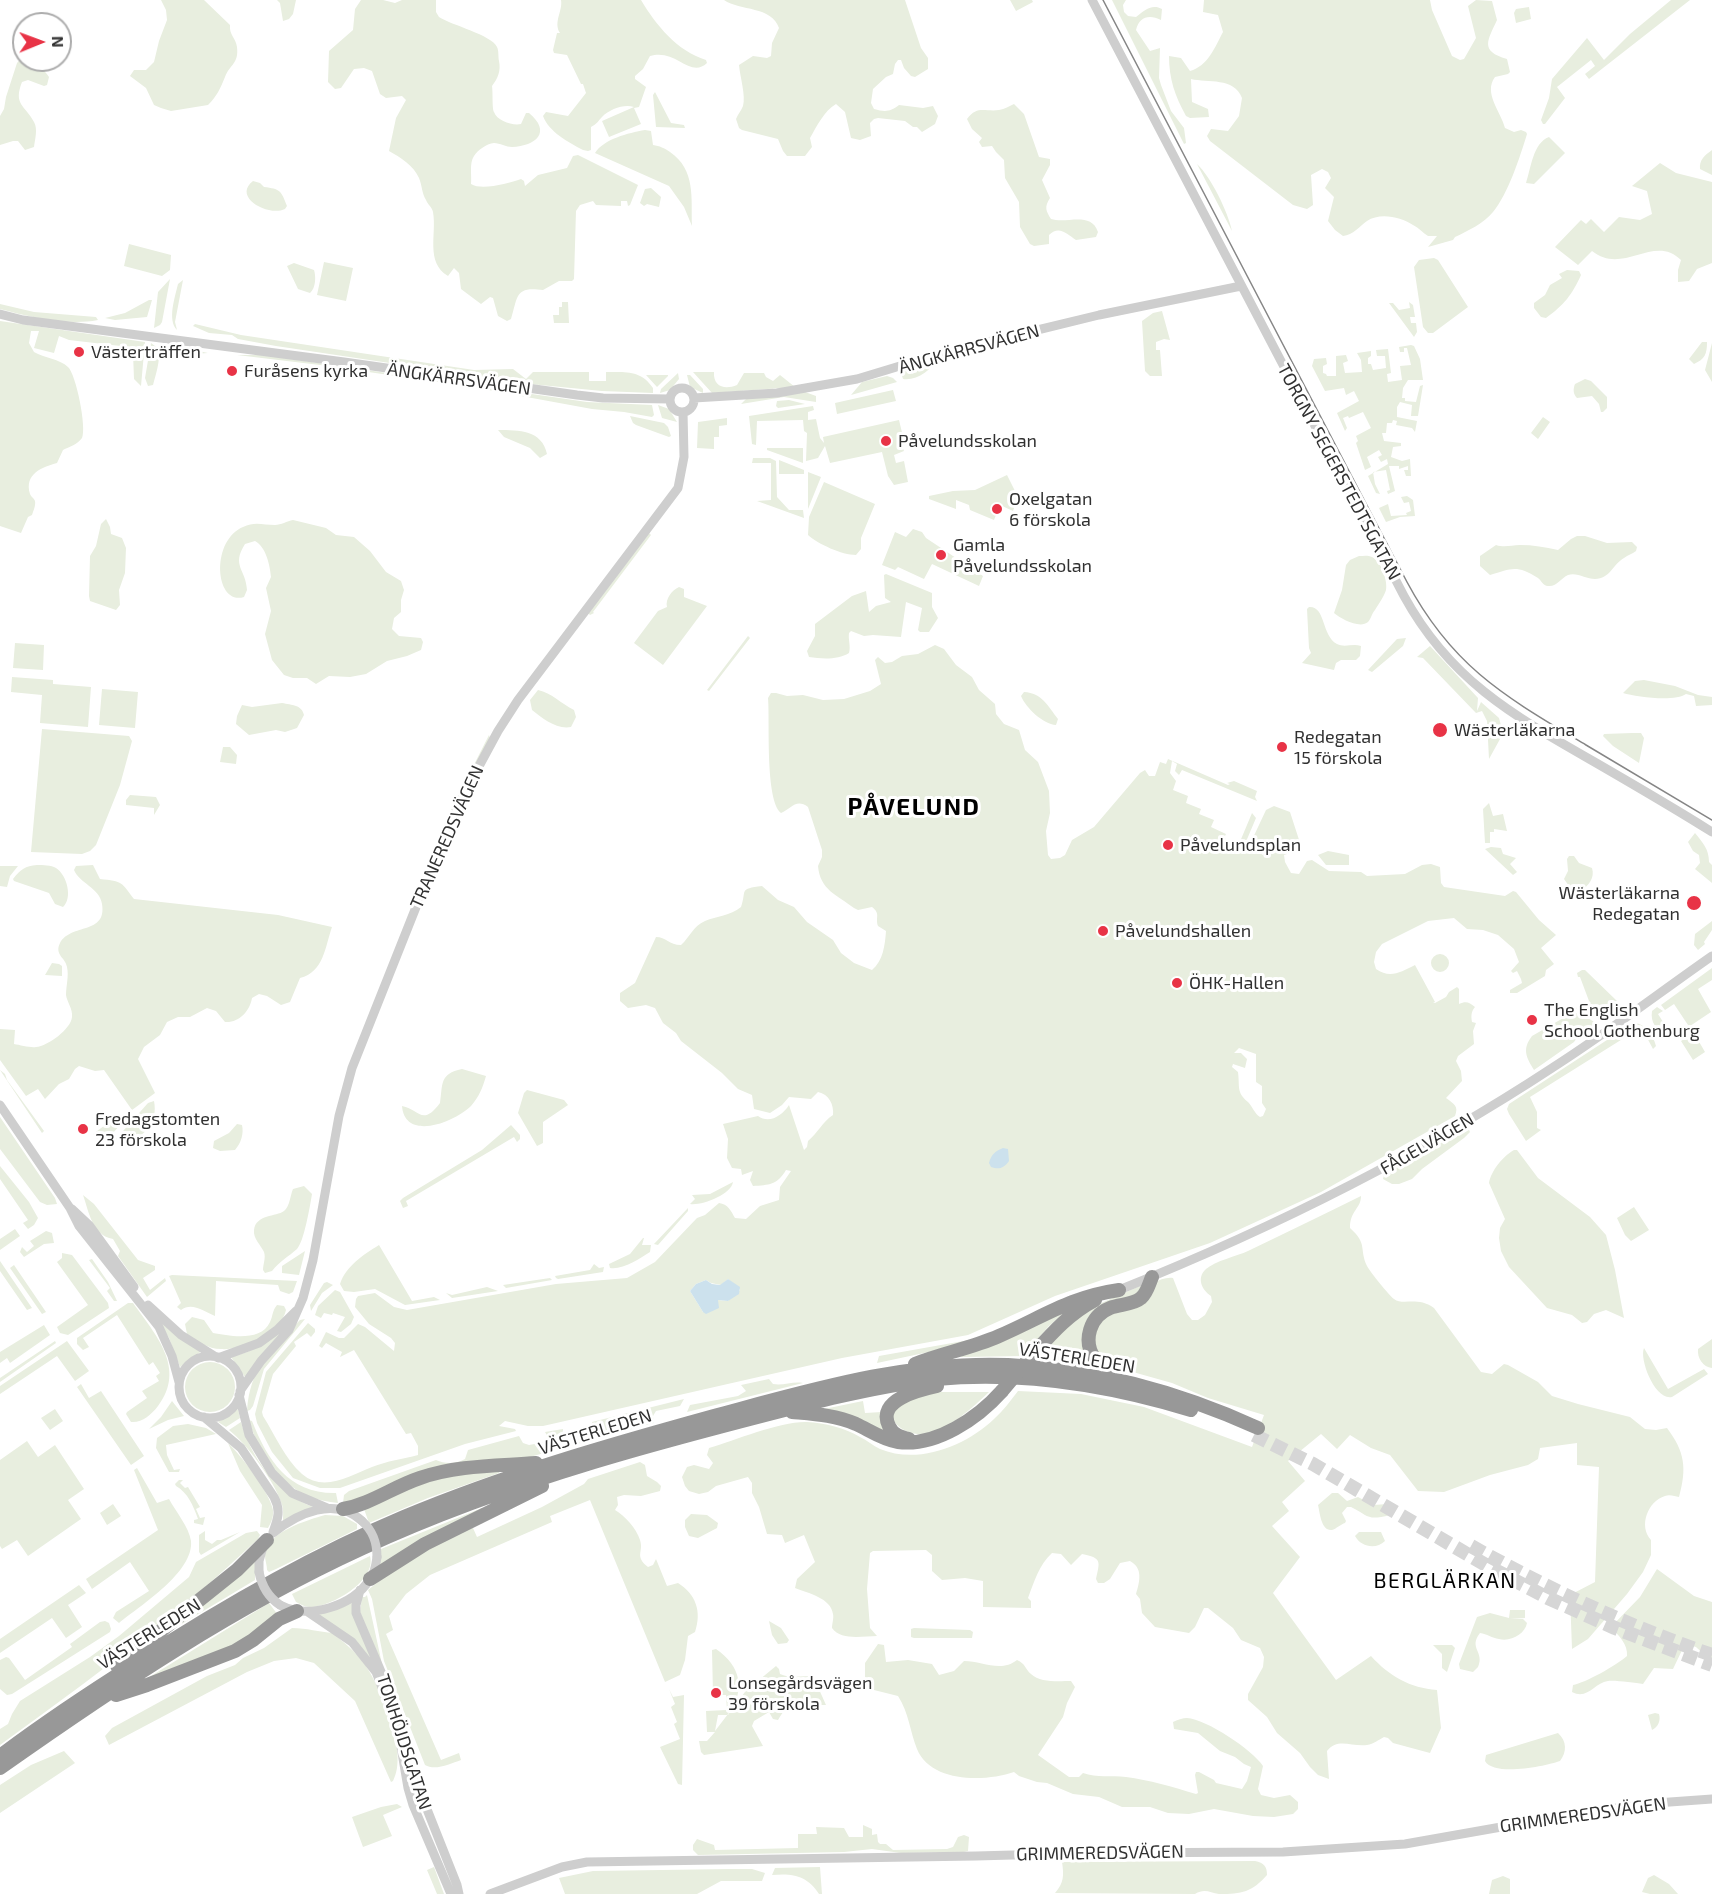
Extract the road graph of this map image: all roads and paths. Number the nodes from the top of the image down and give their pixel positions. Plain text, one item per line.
1 (1092, 0) edge
2 (1241, 286) junction
3 (0, 314) edge
4 (694, 398) junction
5 (670, 399) junction
6 (683, 412) junction
7 (1712, 832) edge
8 (1712, 956) edge
9 (0, 1105) edge
10 (70, 1208) junction
11 (1152, 1277) junction
12 (1119, 1290) junction
13 (298, 1309) junction
14 (217, 1358) junction
15 (894, 1372) junction
16 (986, 1377) junction
17 (1114, 1379) junction
18 (179, 1383) junction
19 (239, 1393) junction
20 (778, 1412) junction
21 (204, 1417) junction
22 (923, 1440) junction
23 (556, 1462) junction
24 (580, 1467) junction
25 (327, 1508) junction
26 (342, 1509) junction
27 (270, 1536) junction
28 (370, 1579) junction
29 (360, 1590) junction
30 (302, 1611) junction
31 (102, 1698) junction
32 (58, 1713) junction
33 (0, 1756) edge
34 (0, 1768) edge
35 (1712, 1799) edge
36 (451, 1894) edge
37 (459, 1894) edge
38 (490, 1894) edge

1 - 2 street, TORGNY SEGERSTEDTSGATAN
2 - 4 street, ÄNGKÄRRSVÄGEN
2 - 7 street, TORGNY SEGERSTEDTSGATAN
3 - 5 street, ÄNGKÄRRSVÄGEN
4 - 5 street
4 - 6 street
5 - 6 street
6 - 13 street, TRANEREDSVÄGEN
8 - 11 street, FÅGELVÄGEN
9 - 10 street
10 - 14 street
10 - 18 street
11 - 12 street, FÅGELVÄGEN
11 - 17 highway
12 - 15 highway
12 - 22 highway, bridge
13 - 14 street, TRANEREDSVÄGEN
13 - 19 street, TRANEREDSVÄGEN
14 - 18 street
14 - 19 street
15 - 17 highway, VÄSTERLEDEN
15 - 23 highway, VÄSTERLEDEN
16 - 17 highway, VÄSTERLEDEN
16 - 20 highway, VÄSTERLEDEN
16 - 22 highway
18 - 21 street
19 - 21 street
19 - 25 street
20 - 22 highway
20 - 24 highway, VÄSTERLEDEN
21 - 27 street
23 - 26 highway
23 - 32 highway, VÄSTERLEDEN
24 - 28 highway
24 - 31 highway, VÄSTERLEDEN
25 - 26 street
25 - 27 street
26 - 28 street, bridge
27 - 30 street, bridge
27 - 32 highway
28 - 29 street
29 - 30 street
29 - 37 street, TONHÖJDSGATAN
30 - 31 highway
30 - 36 street, TONHÖJDSGATAN
31 - 34 highway, VÄSTERLEDEN
32 - 33 highway, VÄSTERLEDEN
35 - 38 street, GRIMMEREDSVÄGEN

